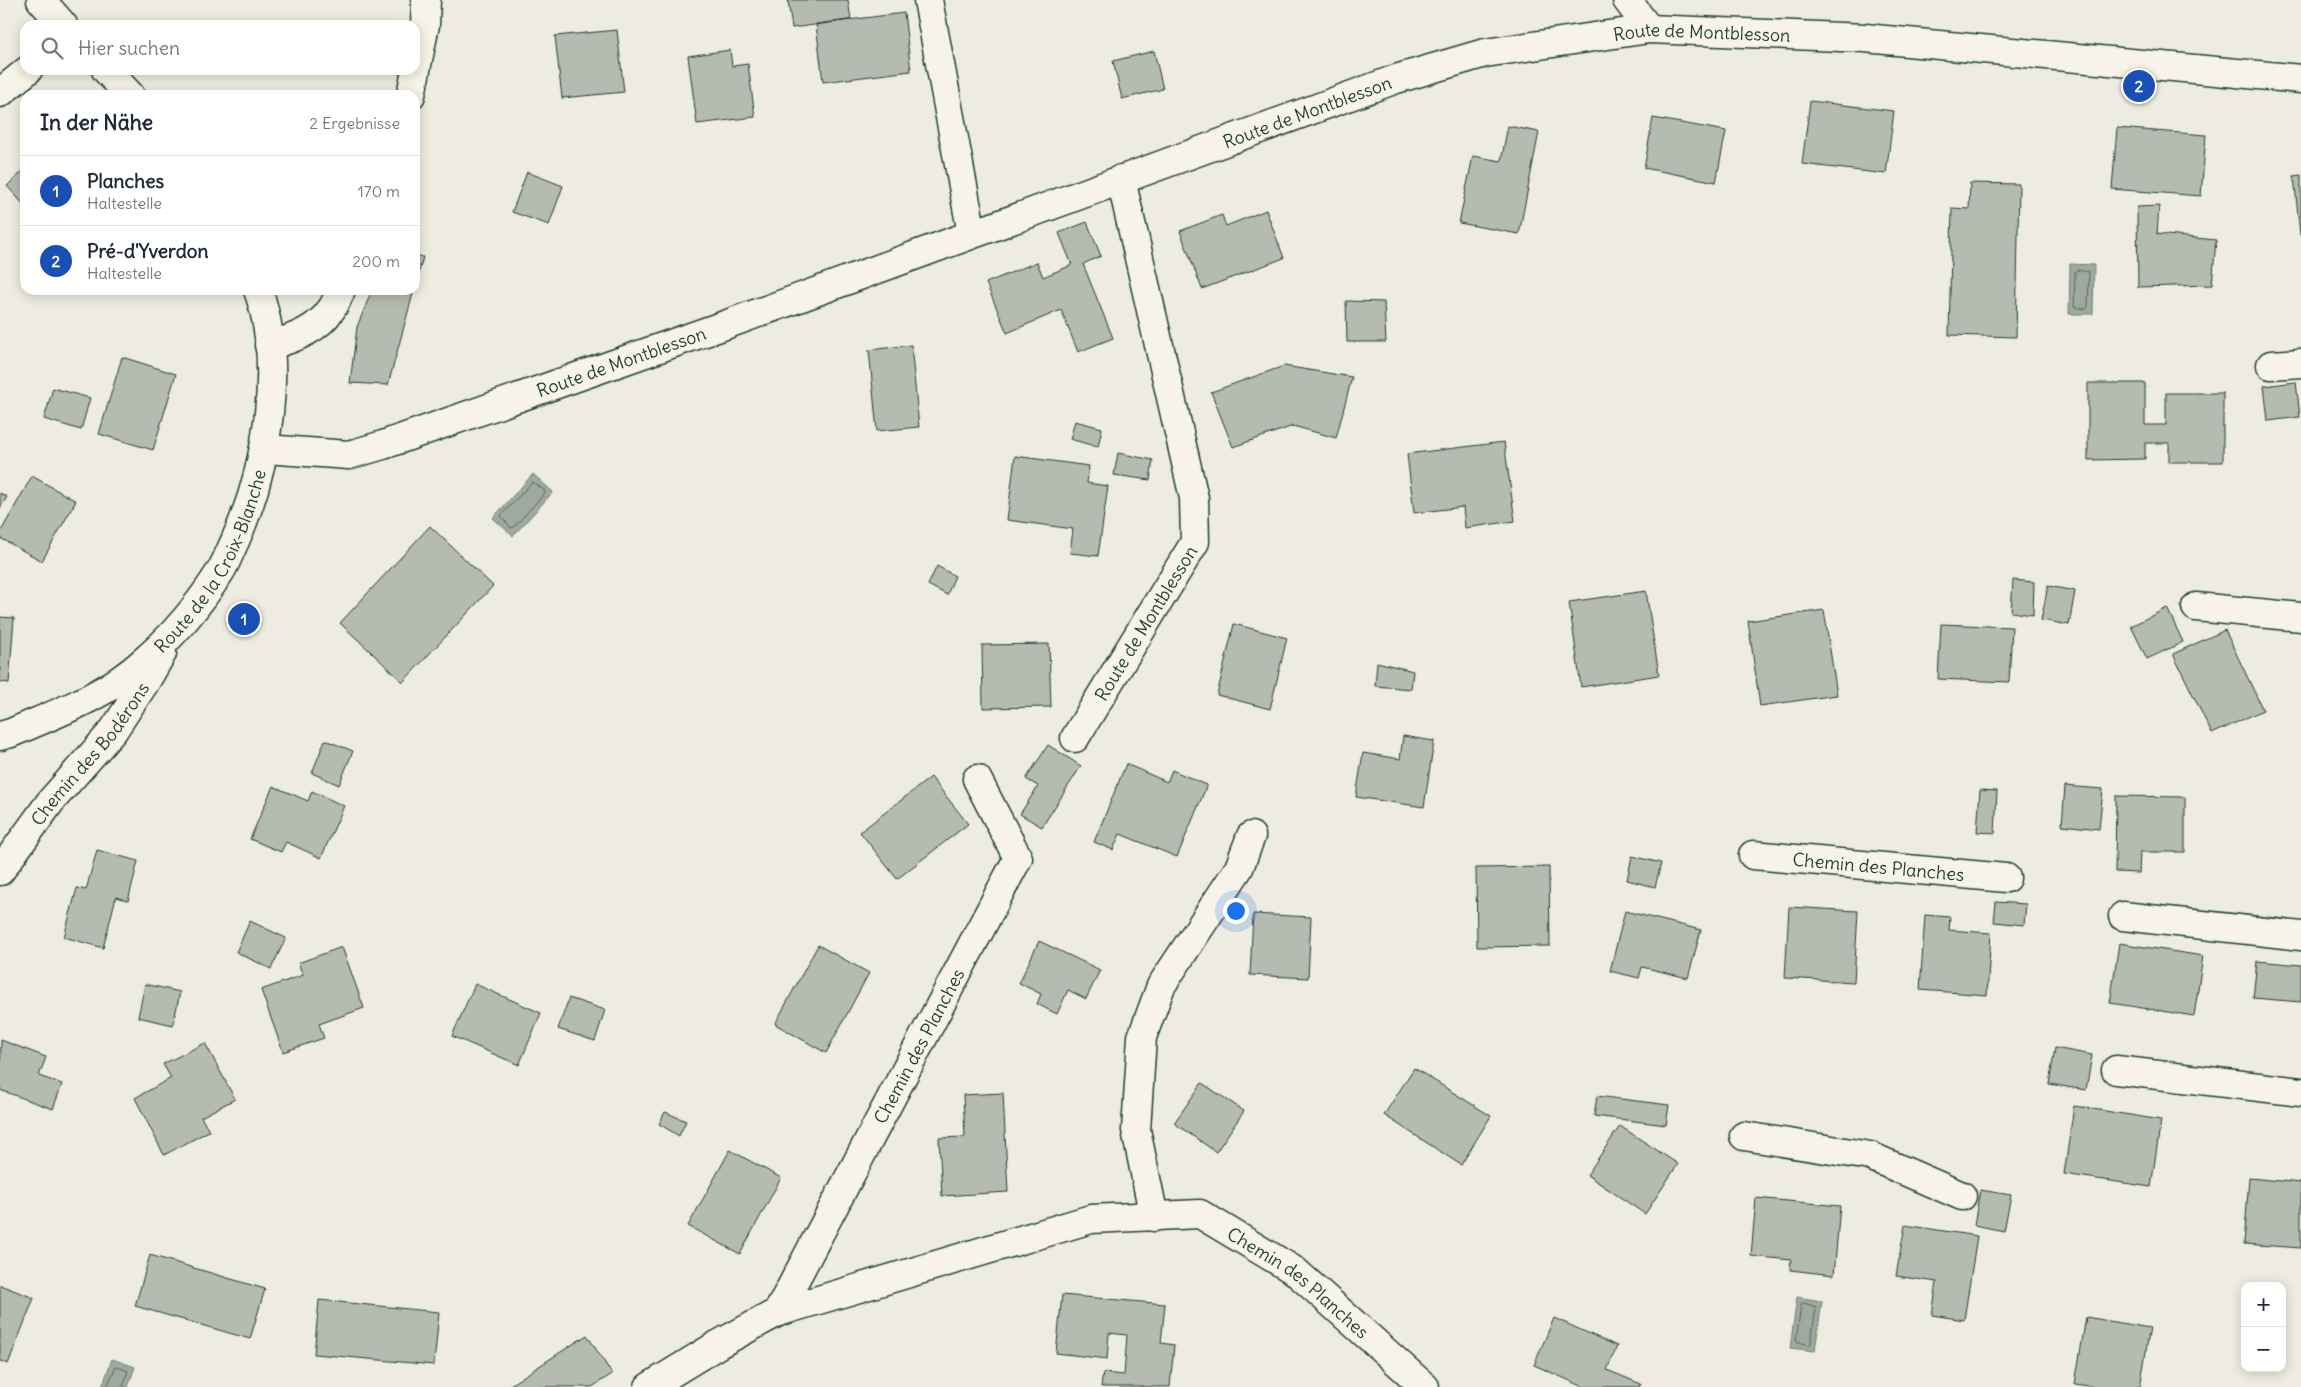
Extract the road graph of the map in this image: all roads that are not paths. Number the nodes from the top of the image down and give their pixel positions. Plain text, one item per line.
1 (41, 0) edge
2 (426, 0) edge
3 (928, 0) edge
4 (1627, 0) edge
5 (59, 20) edge
6 (1649, 29) junction
7 (420, 44) edge
8 (22, 75) edge
9 (111, 75) edge
10 (414, 75) edge
11 (2301, 79) edge
12 (125, 90) edge
13 (411, 90) edge
14 (0, 93) edge
15 (1121, 179) junction
16 (972, 234) junction
17 (260, 295) edge
18 (338, 295) edge
19 (269, 345) junction
20 (2301, 362) edge
21 (2271, 365) dead end
22 (265, 449) junction
23 (2196, 607) dead end
24 (2301, 617) edge
25 (174, 632) junction
26 (0, 736) edge
27 (1075, 738) dead end
28 (977, 779) dead end
29 (1251, 836) dead end
30 (1753, 855) dead end
31 (0, 871) edge
32 (2006, 878) dead end
33 (2123, 916) dead end
34 (2301, 936) edge
35 (2116, 1070) dead end
36 (2301, 1092) edge
37 (1744, 1136) dead end
38 (1962, 1196) dead end
39 (1154, 1216) junction
40 (778, 1312) junction
41 (649, 1387) edge
42 (1425, 1387) edge

1 - 5 street
2 - 7 street
3 - 16 street
4 - 6 street
6 - 11 street, Route de Montblesson
6 - 15 street, Route de Montblesson
8 - 14 street
9 - 12 street
10 - 13 street
15 - 16 street, Route de Montblesson
15 - 27 street, Route de Montblesson
16 - 22 street, Route de Montblesson
17 - 19 street, Route de la Croix-Blanche
18 - 19 street
19 - 22 street, Route de la Croix-Blanche
20 - 21 street
22 - 25 street, Route de la Croix-Blanche
23 - 24 street
25 - 26 street, Route de la Croix-Blanche
25 - 31 street, Chemin des Bodérons
28 - 40 street, Chemin des Planches
29 - 39 street
30 - 32 street, Chemin des Planches
33 - 34 street
35 - 36 street
37 - 38 street
39 - 40 street, Chemin des Planches
39 - 42 street, Chemin des Planches
40 - 41 street, Chemin des Planches

